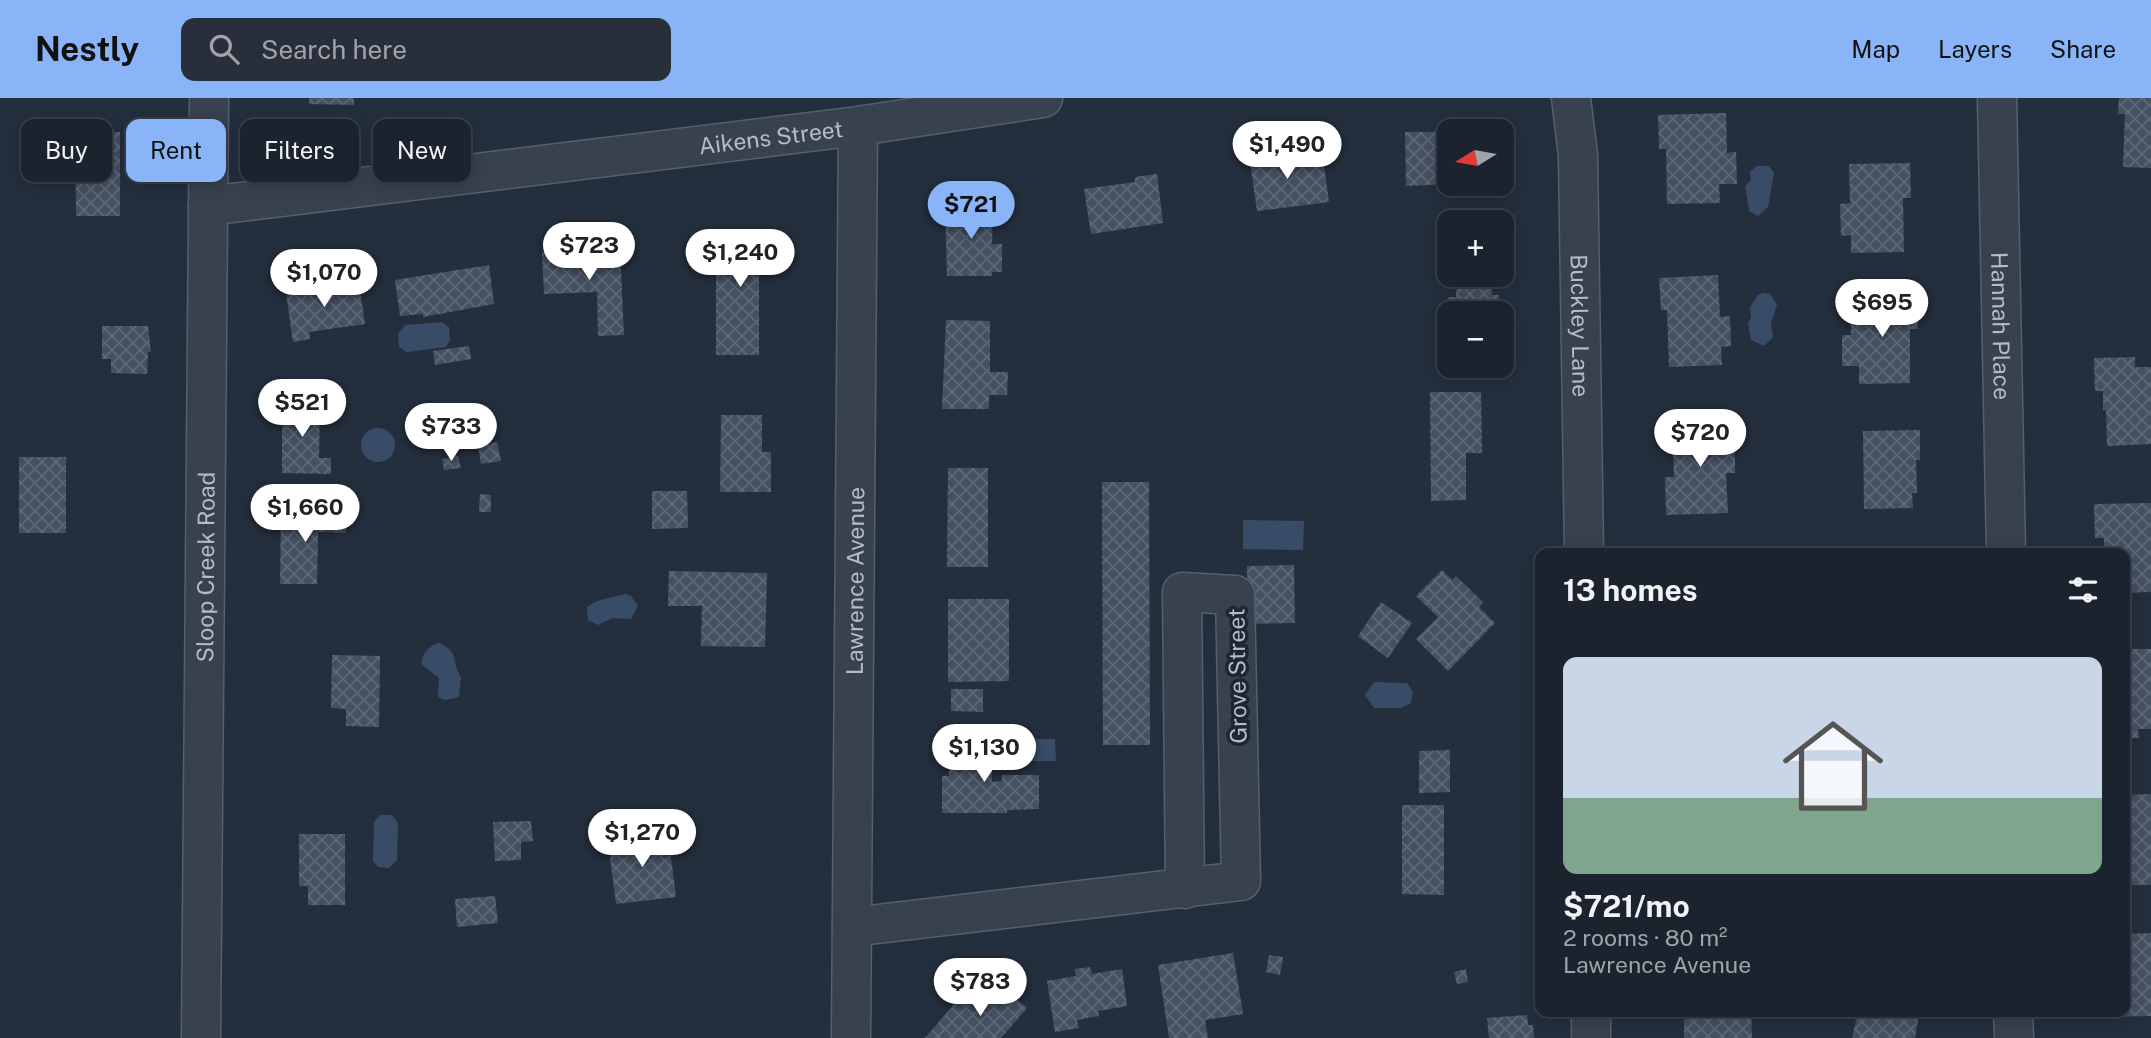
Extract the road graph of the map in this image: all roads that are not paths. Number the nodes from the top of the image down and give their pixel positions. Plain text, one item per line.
1 (209, 98) edge
2 (1042, 98) edge
3 (1571, 98) edge
4 (1997, 98) edge
5 (859, 126) junction
6 (208, 206) junction
7 (1584, 548) edge
8 (2006, 548) edge
9 (1185, 888) junction
10 (852, 927) junction
11 (1591, 1017) edge
12 (2013, 1017) edge
13 (201, 1038) edge
14 (851, 1038) edge
15 (1591, 1038) edge
16 (2014, 1038) edge

1 - 6 street, Sloop Creek Road
2 - 5 street, Aikens Street
3 - 7 street, Buckley Lane
4 - 8 street, Hannah Place
5 - 6 street, Aikens Street
5 - 10 street, Lawrence Avenue
6 - 13 street, Sloop Creek Road
9 - 9 street, Grove Street
9 - 10 street, Grove Street
10 - 14 street, Lawrence Avenue
11 - 15 street
12 - 16 street

